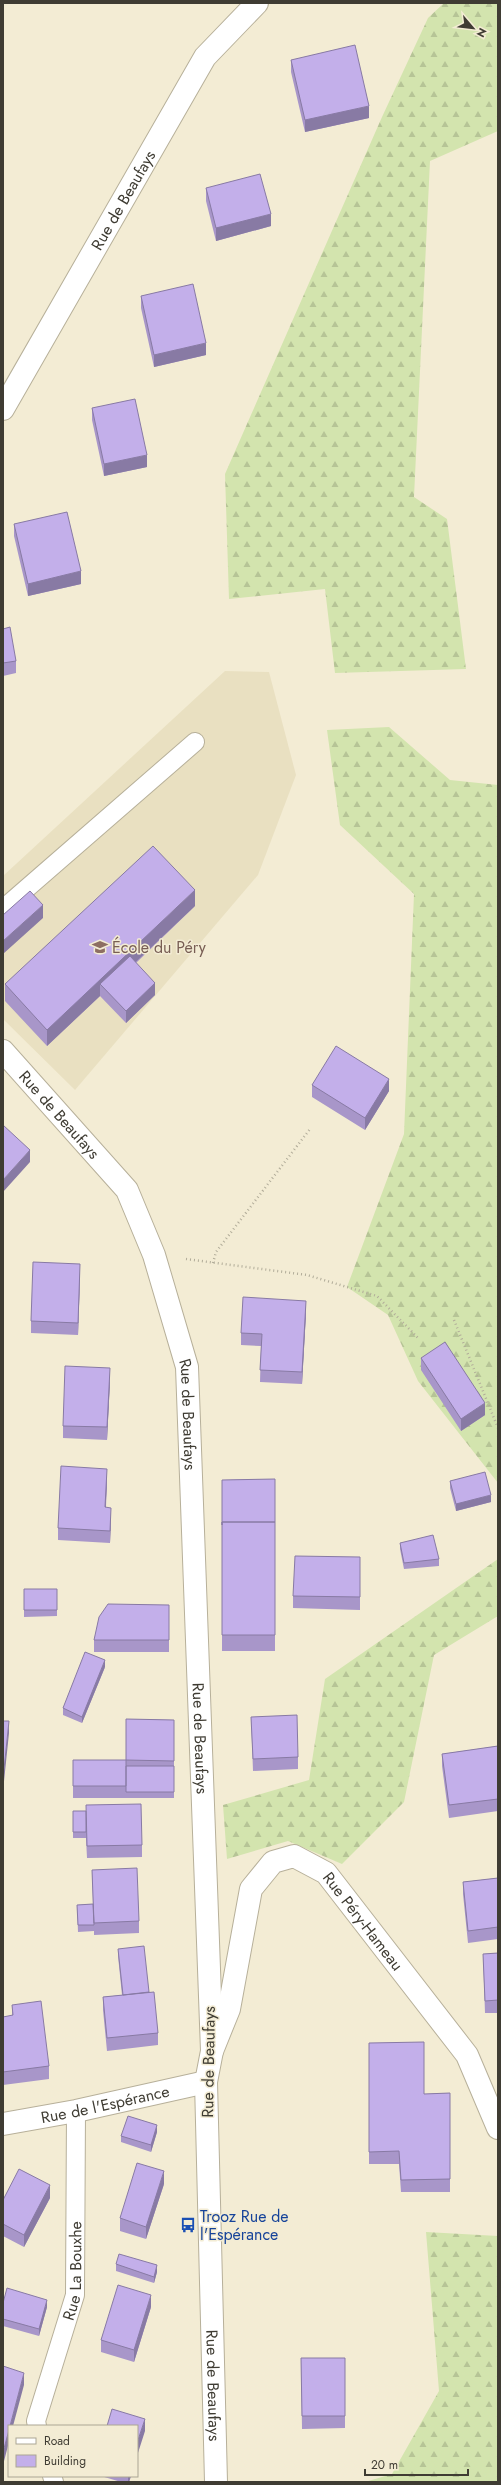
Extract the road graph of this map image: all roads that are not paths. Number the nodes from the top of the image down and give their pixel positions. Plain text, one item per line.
1 (257, 3) edge
2 (3, 409) edge
3 (195, 742) dead end
4 (3, 909) edge
5 (3, 1051) edge
6 (212, 2051) junction
7 (206, 2082) junction
8 (76, 2111) junction
9 (3, 2124) edge
10 (498, 2128) edge
11 (37, 2425) edge
12 (216, 2482) edge

1 - 2 street, Rue de Beaufays
3 - 4 lane
5 - 6 street, Rue de Beaufays
6 - 7 street, Rue de Beaufays
6 - 10 street, Rue Péry-Hameau
7 - 8 street, Rue de l'Espérance
7 - 12 street, Rue de Beaufays
8 - 9 street, Rue de l'Espérance
8 - 11 lane, Rue La Bouxhe

